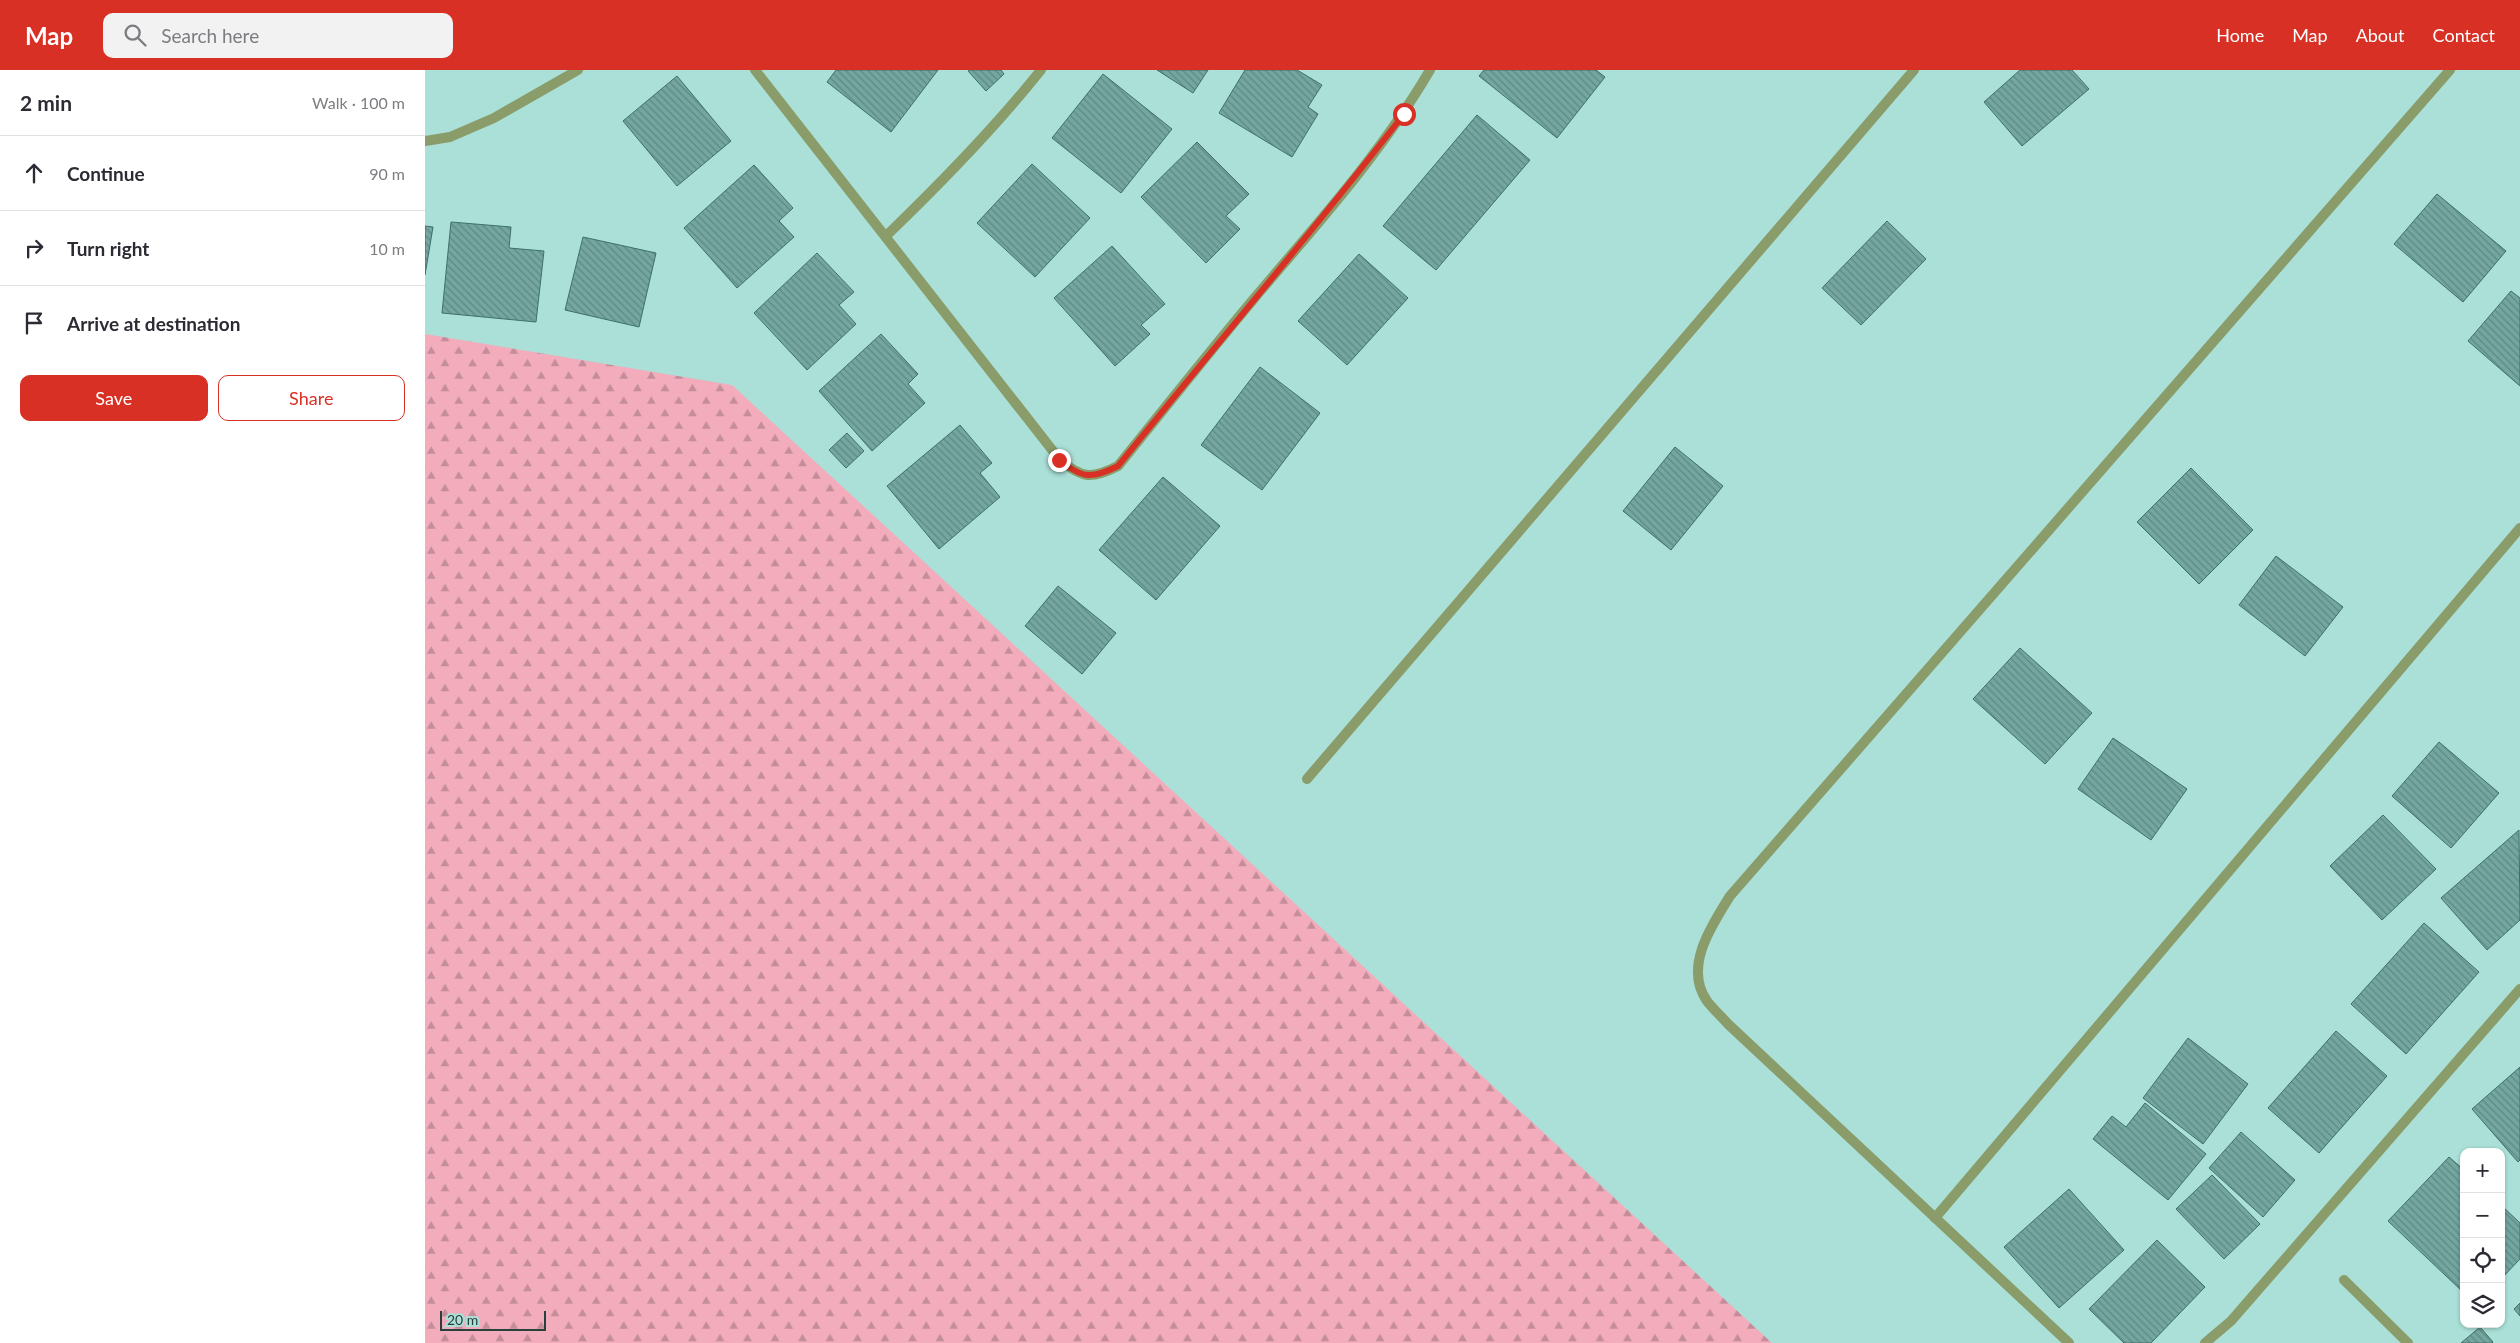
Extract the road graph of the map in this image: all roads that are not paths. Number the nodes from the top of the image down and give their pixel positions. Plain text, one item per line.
1 (578, 70) edge
2 (755, 70) edge
3 (1041, 70) edge
4 (1430, 70) edge
5 (1914, 70) edge
6 (2450, 70) edge
7 (425, 141) edge
8 (885, 236) junction
9 (2520, 528) edge
10 (1307, 779) dead end
11 (2520, 989) edge
12 (1935, 1218) junction
13 (2343, 1280) dead end
14 (2069, 1343) edge
15 (2205, 1343) edge
16 (2408, 1343) edge

1 - 7 street
2 - 8 street
3 - 8 street
4 - 8 street
5 - 10 street
6 - 12 street
9 - 12 street
11 - 15 street
12 - 14 street
13 - 16 street

